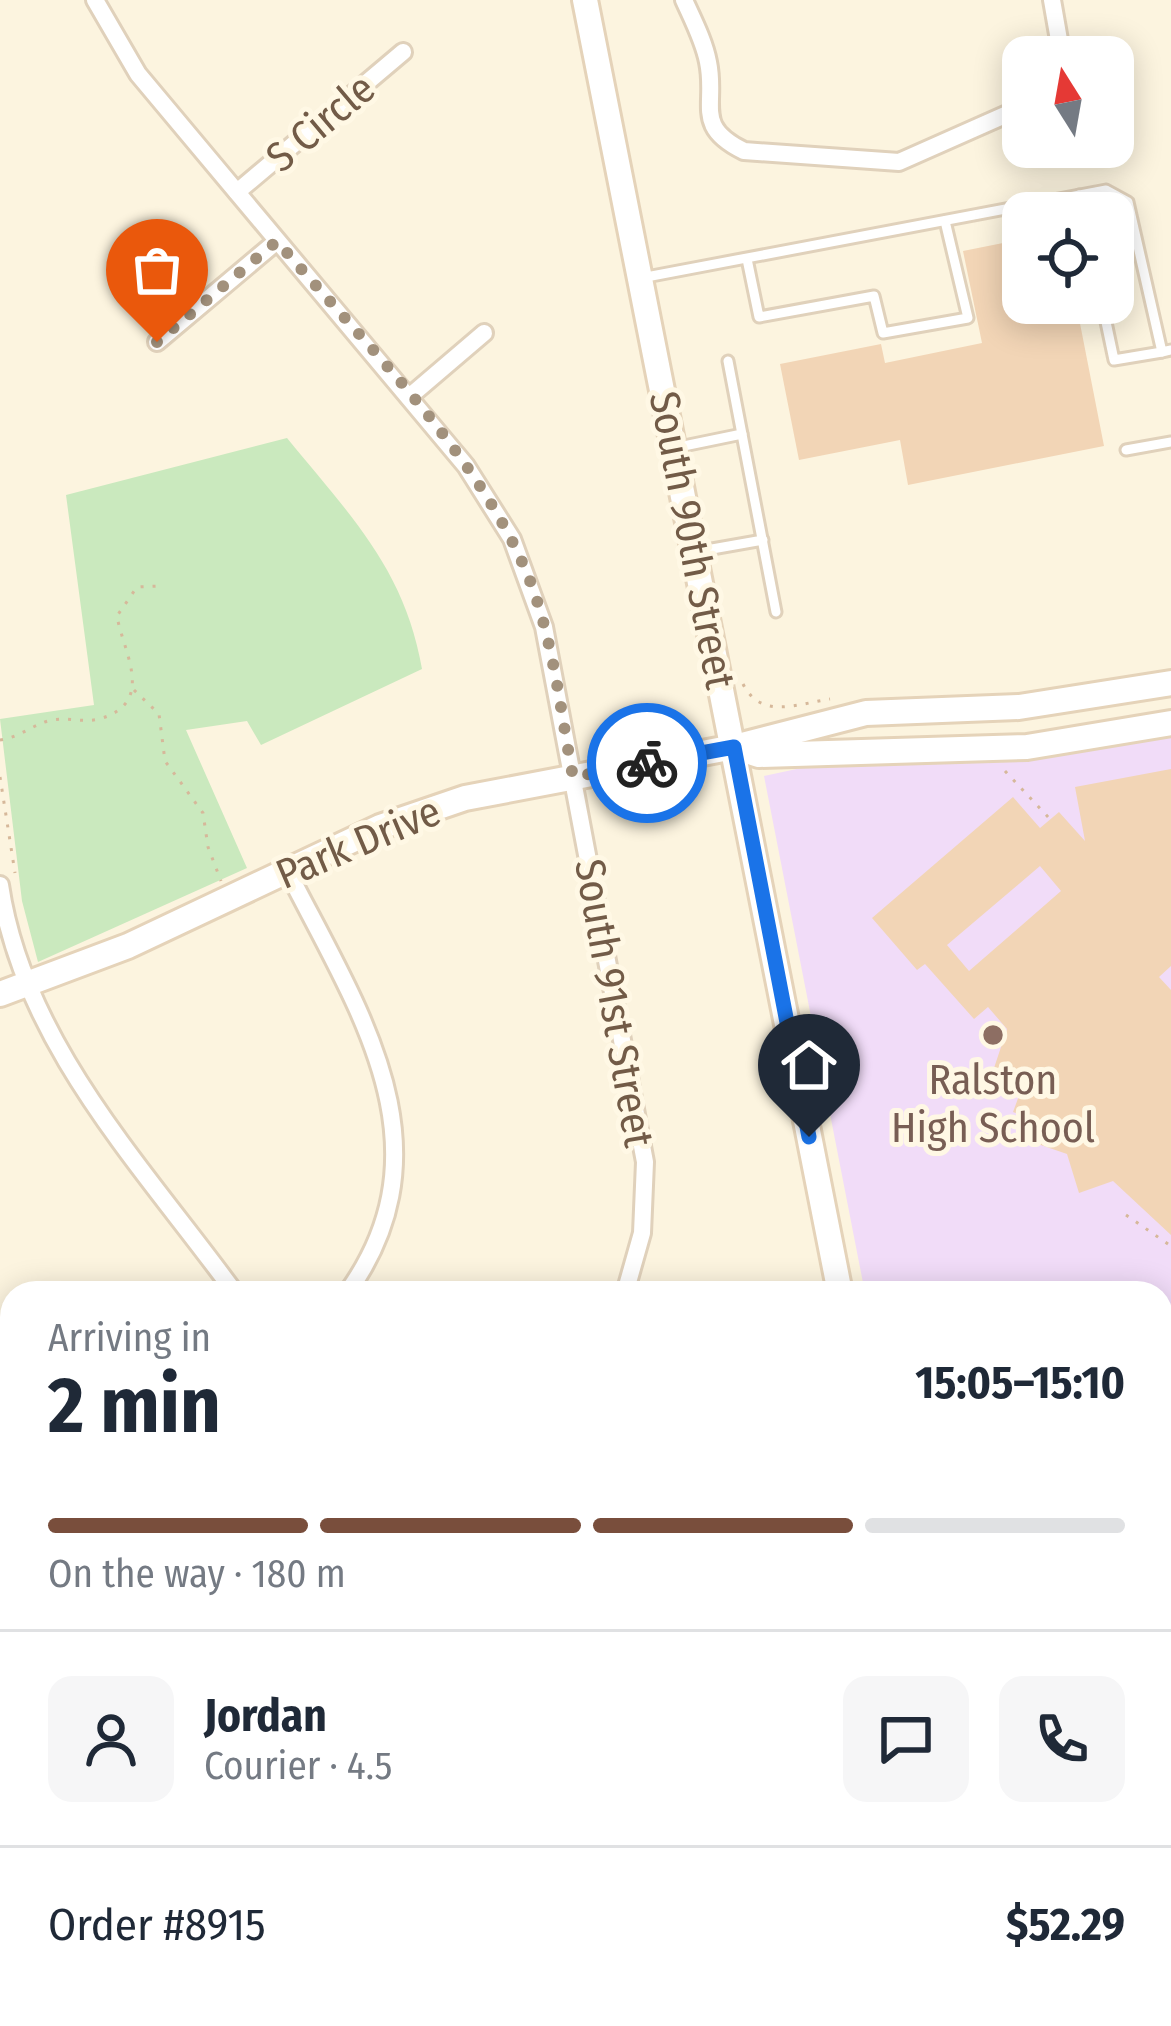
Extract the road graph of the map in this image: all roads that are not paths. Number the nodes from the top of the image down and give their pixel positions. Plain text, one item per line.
1 (95, 0) edge
2 (585, 0) edge
3 (683, 0) edge
4 (1052, 0) edge
5 (1058, 36) edge
6 (403, 52) dead end
7 (1002, 116) edge
8 (237, 192) junction
9 (1002, 209) edge
10 (946, 220) junction
11 (1134, 225) edge
12 (277, 241) junction
13 (747, 259) junction
14 (640, 278) junction
15 (1106, 324) edge
16 (484, 333) dead end
17 (157, 342) dead end
18 (1167, 351) edge
19 (728, 361) dead end
20 (409, 397) junction
21 (742, 434) junction
22 (1171, 442) edge
23 (674, 448) junction
24 (1126, 450) dead end
25 (763, 540) junction
26 (695, 552) junction
27 (776, 612) dead end
28 (1171, 683) edge
29 (1171, 723) edge
30 (734, 747) junction
31 (573, 777) junction
32 (287, 870) junction
33 (8, 884) edge
34 (27, 986) junction
35 (0, 994) edge
36 (226, 1281) edge
37 (353, 1281) edge
38 (628, 1281) edge
39 (838, 1281) edge

1 - 8 street, South 91st Street
2 - 14 street, South 90th Street
3 - 7 street
4 - 5 street
6 - 8 street, S Circle
8 - 12 street, South 91st Street
9 - 10 lane
10 - 13 lane
10 - 13 lane
11 - 18 lane
12 - 17 street, S Circle
12 - 20 street, South 91st Street
13 - 14 lane
14 - 23 street, South 90th Street
15 - 18 lane
16 - 20 street
19 - 21 lane
20 - 31 street, South 91st Street
21 - 23 lane
21 - 25 lane
22 - 24 lane
23 - 26 street, South 90th Street
25 - 26 lane
25 - 27 lane
26 - 30 street, South 90th Street
28 - 30 street, Park Drive
29 - 30 street, Park Drive
30 - 31 street, Park Drive
30 - 39 street, South 90th Street
31 - 32 street, Park Drive
31 - 38 street, South 91st Street
32 - 34 street, Park Drive
32 - 37 street
33 - 34 street
34 - 35 street, Park Drive
34 - 36 street

